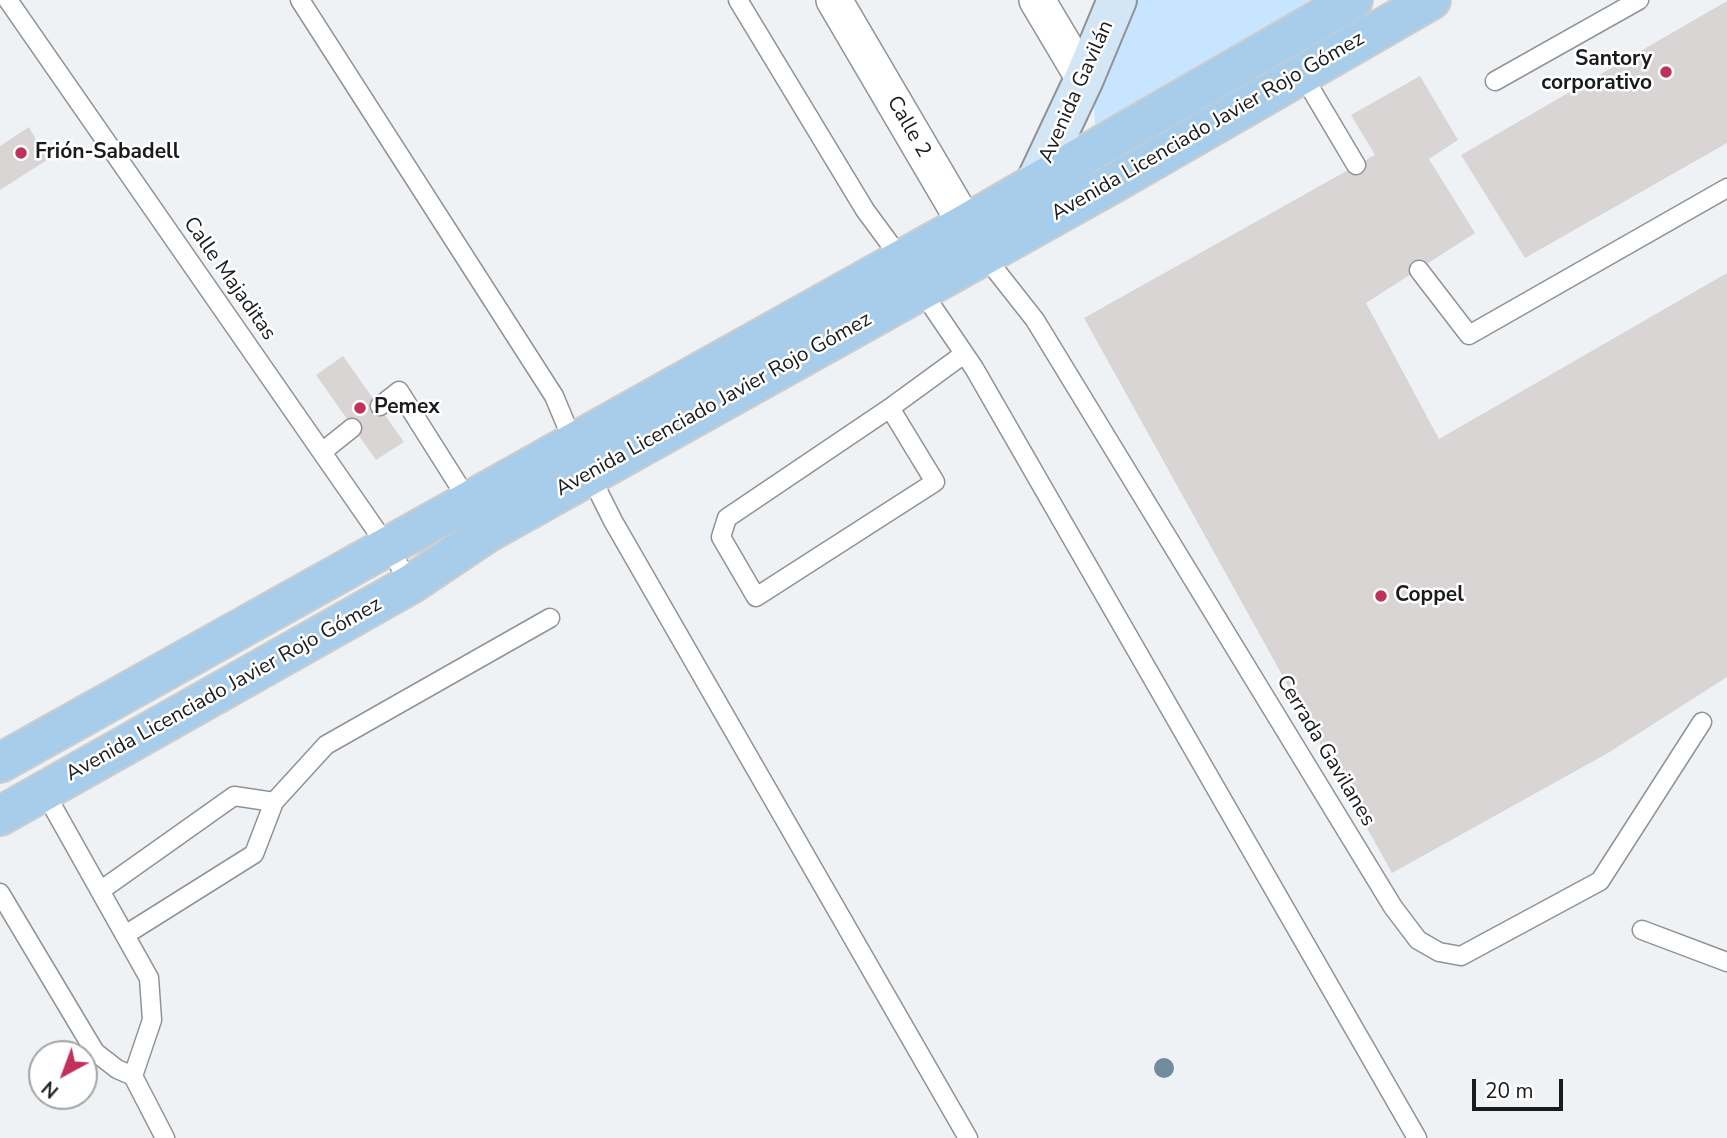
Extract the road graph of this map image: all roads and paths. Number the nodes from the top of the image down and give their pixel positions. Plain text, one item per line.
1 (8, 0) edge
2 (300, 0) edge
3 (738, 0) edge
4 (834, 0) edge
5 (1037, 0) edge
6 (1117, 0) edge
7 (1353, 0) edge
8 (1431, 0) edge
9 (1640, 0) edge
10 (1385, 11) edge
11 (1302, 74) junction
12 (1084, 79) junction
13 (1495, 80) dead end
14 (1091, 151) junction
15 (1356, 165) dead end
16 (1035, 183) junction
17 (1112, 184) junction
18 (1727, 188) edge
19 (974, 239) junction
20 (1419, 270) dead end
21 (911, 275) junction
22 (964, 354) junction
23 (380, 405) dead end
24 (890, 408) junction
25 (352, 428) dead end
26 (573, 442) junction
27 (322, 452) junction
28 (590, 475) junction
29 (468, 500) junction
30 (486, 533) junction
31 (387, 546) junction
32 (411, 584) junction
33 (550, 618) dead end
34 (1702, 722) dead end
35 (0, 763) edge
36 (44, 791) junction
37 (274, 802) junction
38 (0, 816) edge
39 (100, 891) junction
40 (0, 893) edge
41 (1642, 930) dead end
42 (125, 935) junction
43 (1727, 962) edge
44 (132, 1076) junction
45 (165, 1138) edge
46 (968, 1138) edge
47 (1417, 1138) edge

1 - 27 lane, Calle Majaditas
2 - 26 lane
3 - 21 lane
4 - 19 street, Calle 2
5 - 12 street
6 - 12 main road, Avenida Gavilán
7 - 14 main road, Avenida Licenciado Javier Rojo Gómez
8 - 10 main road, Avenida Licenciado Javier Rojo Gómez
9 - 13 lane
10 - 11 main road, Avenida Licenciado Javier Rojo Gómez
11 - 15 lane
11 - 17 main road, Avenida Licenciado Javier Rojo Gómez
12 - 16 main road, Avenida Gavilán
14 - 16 main road, Avenida Licenciado Javier Rojo Gómez
14 - 17 main road
16 - 19 main road, Avenida Licenciado Javier Rojo Gómez
17 - 19 main road, Avenida Licenciado Javier Rojo Gómez
18 - 20 lane
19 - 21 main road, Avenida Licenciado Javier Rojo Gómez
19 - 34 lane, Cerrada Gavilanes
21 - 22 lane
21 - 26 main road, Avenida Licenciado Javier Rojo Gómez
21 - 28 main road, Avenida Licenciado Javier Rojo Gómez
22 - 24 lane
22 - 47 lane
23 - 29 lane
24 - 24 lane
25 - 27 lane
26 - 28 lane
26 - 29 main road, Avenida Licenciado Javier Rojo Gómez
27 - 31 lane, Calle Majaditas
28 - 30 main road, Avenida Licenciado Javier Rojo Gómez
28 - 46 lane
29 - 30 lane
29 - 31 main road, Avenida Licenciado Javier Rojo Gómez
30 - 32 main road, Avenida Licenciado Javier Rojo Gómez
31 - 32 lane, Calle Majaditas
31 - 35 main road, Avenida Licenciado Javier Rojo Gómez
32 - 36 main road, Avenida Licenciado Javier Rojo Gómez
33 - 37 lane
36 - 38 main road, Avenida Licenciado Javier Rojo Gómez
36 - 39 lane
37 - 39 lane
37 - 42 lane
39 - 42 lane
40 - 44 lane
41 - 43 lane
42 - 44 lane
44 - 45 lane

